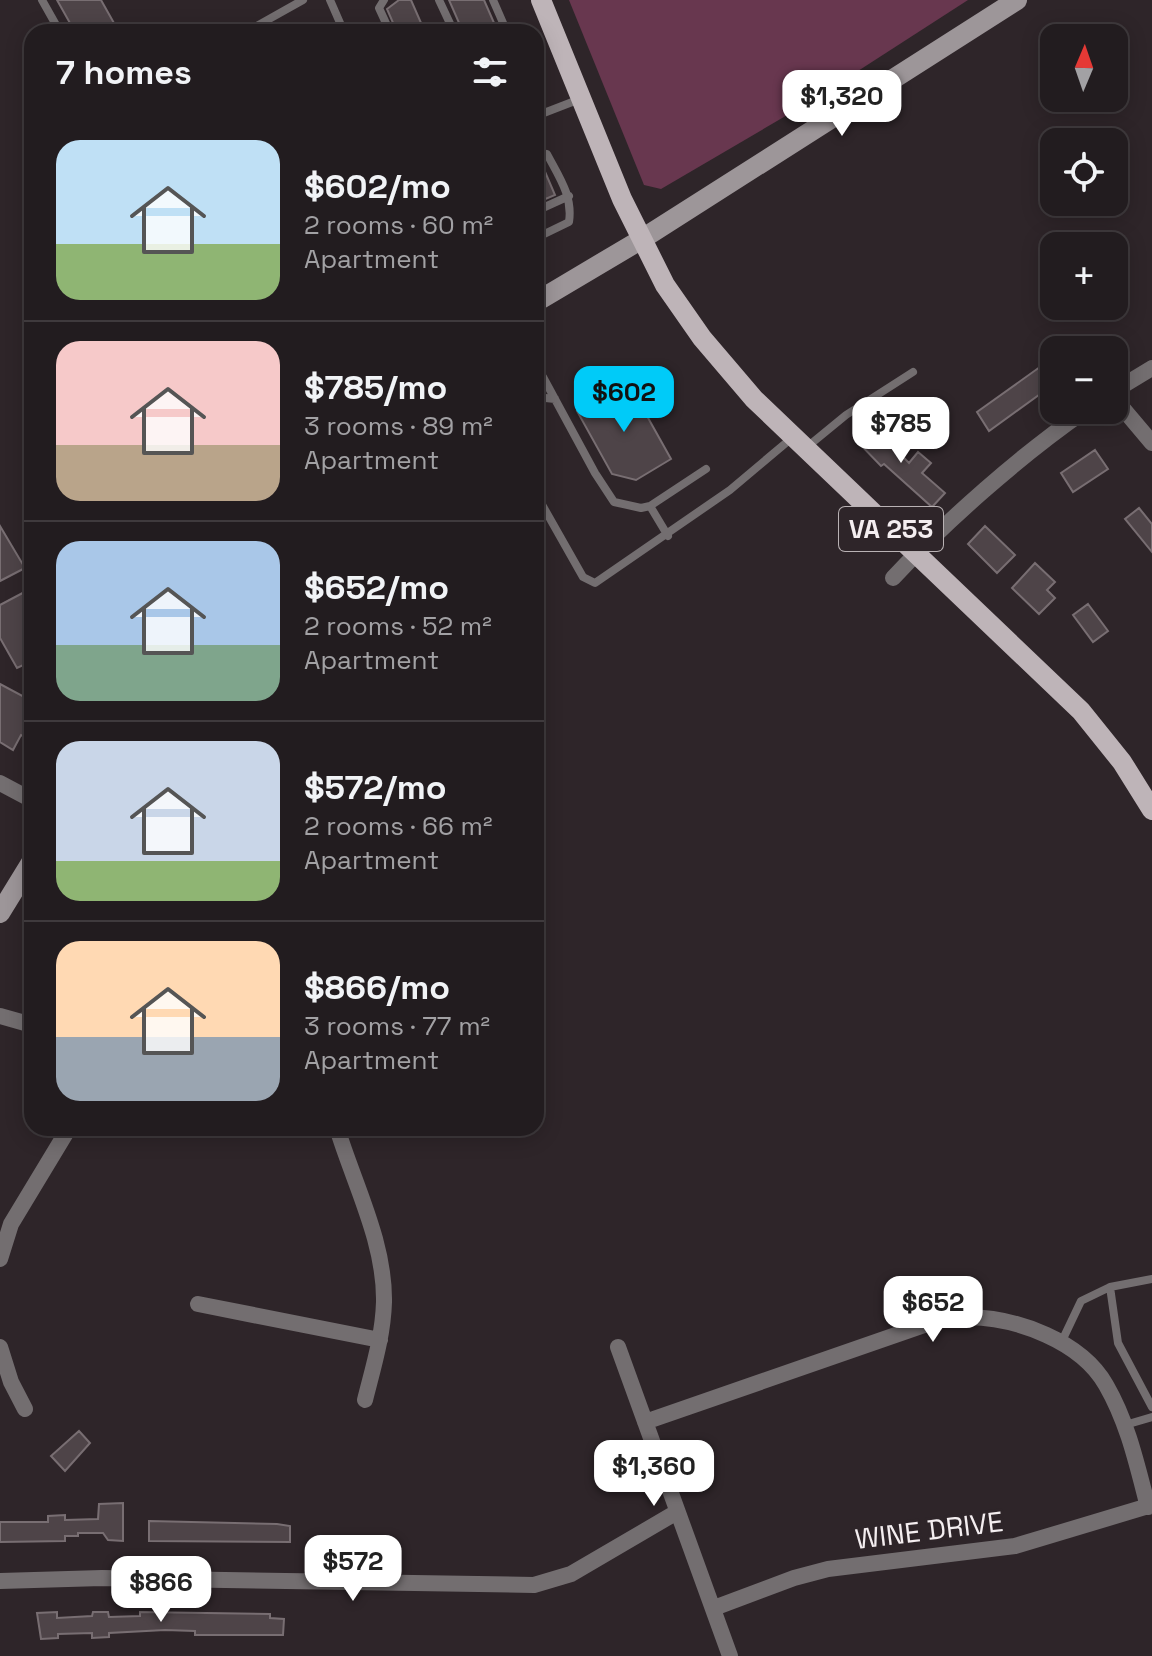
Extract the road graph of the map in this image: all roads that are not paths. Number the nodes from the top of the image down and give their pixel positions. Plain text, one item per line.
1 (42, 0) edge
2 (303, 0) edge
3 (330, 0) edge
4 (384, 0) edge
5 (439, 0) edge
6 (493, 0) edge
7 (541, 0) edge
8 (1017, 0) edge
9 (56, 24) edge
10 (260, 24) edge
11 (340, 24) edge
12 (386, 24) edge
13 (450, 24) edge
14 (504, 24) edge
15 (582, 98) junction
16 (544, 113) edge
17 (544, 154) edge
18 (569, 196) junction
19 (544, 207) edge
20 (544, 234) edge
21 (642, 239) junction
22 (544, 297) edge
23 (1152, 368) edge
24 (913, 372) dead end
25 (544, 379) edge
26 (1128, 383) edge
27 (544, 398) edge
28 (555, 399) junction
29 (1128, 415) edge
30 (1066, 424) edge
31 (800, 442) junction
32 (1152, 443) edge
33 (706, 469) dead end
34 (650, 506) junction
35 (544, 508) edge
36 (668, 536) junction
37 (916, 553) junction
38 (893, 578) dead end
39 (0, 783) edge
40 (24, 796) edge
41 (1152, 810) edge
42 (24, 874) edge
43 (0, 913) edge
44 (0, 1016) edge
45 (24, 1023) edge
46 (64, 1136) edge
47 (340, 1136) edge
48 (3, 1238) edge
49 (0, 1259) edge
50 (1152, 1279) edge
51 (1110, 1287) junction
52 (198, 1304) dead end
53 (380, 1340) junction
54 (1060, 1344) junction
55 (0, 1347) edge
56 (618, 1347) dead end
57 (365, 1400) dead end
58 (1152, 1407) edge
59 (25, 1409) dead end
60 (1152, 1417) edge
61 (645, 1422) junction
62 (1124, 1425) junction
63 (1150, 1506) edge
64 (677, 1512) junction
65 (0, 1581) edge
66 (714, 1608) junction
67 (730, 1656) edge

1 - 9 lane
2 - 10 lane
3 - 11 lane
4 - 12 lane
5 - 13 lane
6 - 14 lane
7 - 15 main road, VA 253
8 - 21 main road
15 - 16 lane
15 - 21 main road, VA 253
17 - 18 lane
18 - 19 lane
18 - 20 lane
21 - 22 main road
21 - 31 main road, VA 253
23 - 26 street
24 - 31 lane
25 - 28 lane
27 - 28 lane
28 - 34 lane
29 - 32 street
30 - 37 street
31 - 36 lane
31 - 37 main road, VA 253
33 - 34 lane
34 - 36 lane
35 - 36 lane
37 - 38 street
37 - 41 main road, VA 253
39 - 40 street
42 - 43 main road
44 - 45 street
46 - 48 street
47 - 53 street
48 - 49 street
50 - 51 lane
51 - 54 lane
51 - 58 lane
52 - 53 street
53 - 57 street
54 - 61 street
54 - 62 street
55 - 59 street
56 - 61 street
60 - 62 lane
61 - 64 street
62 - 63 street
63 - 66 street, WINE DRIVE
64 - 65 street
64 - 66 street
66 - 67 street

